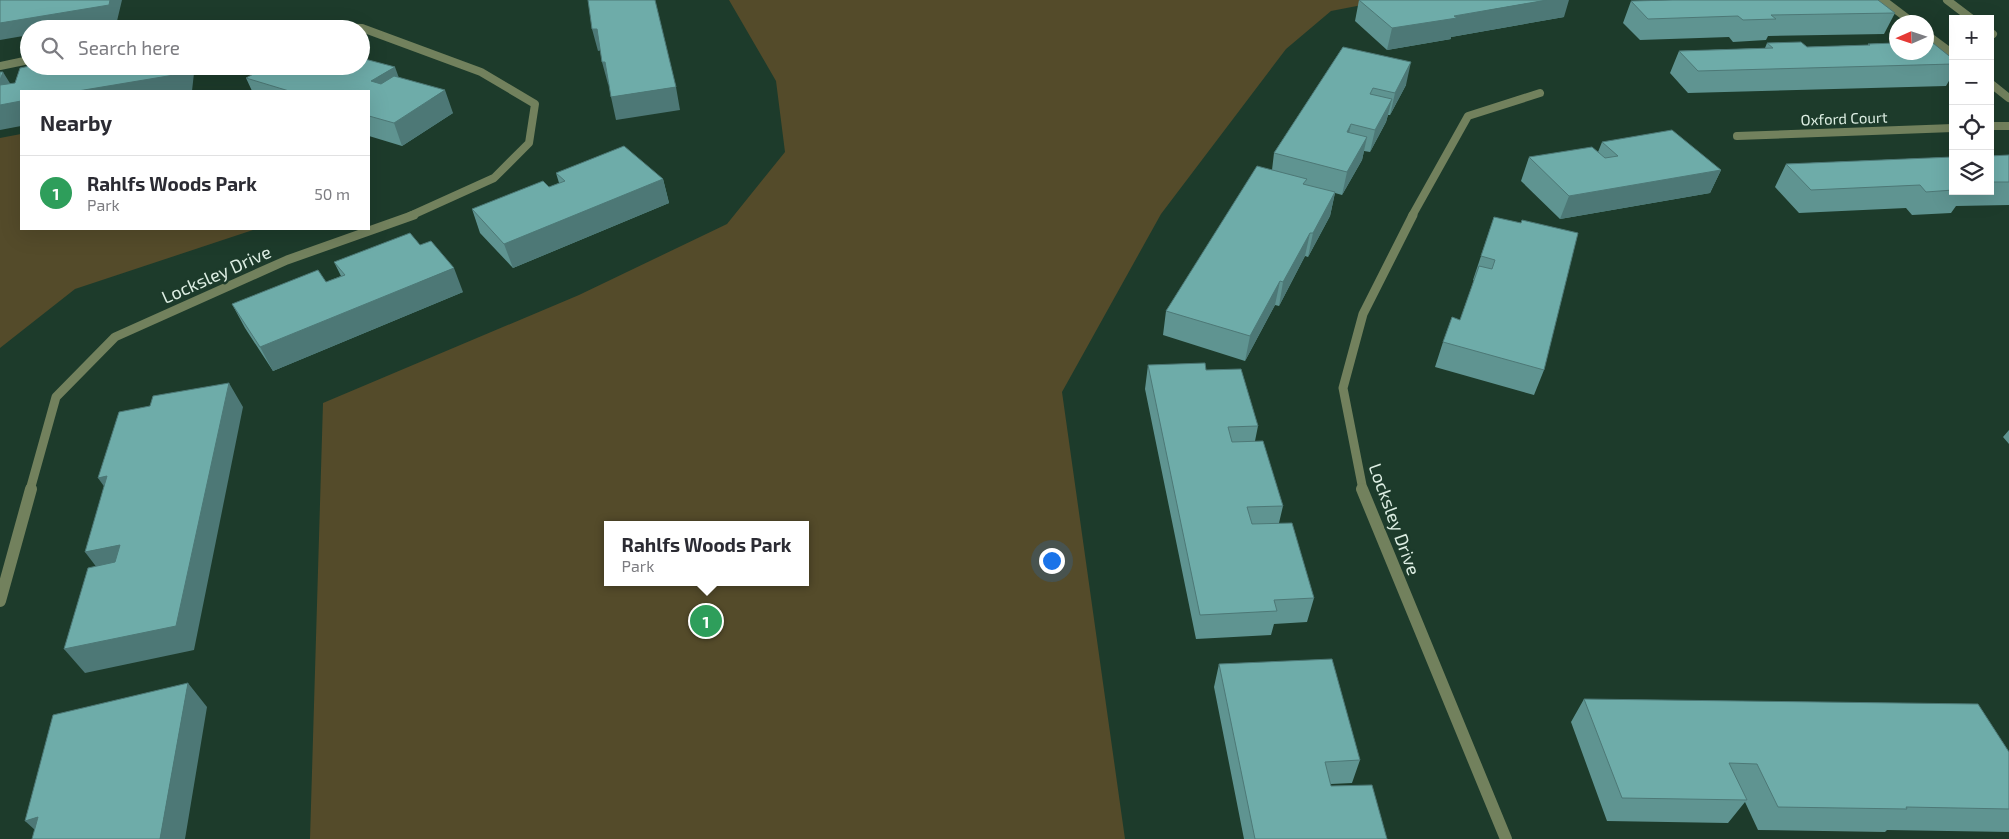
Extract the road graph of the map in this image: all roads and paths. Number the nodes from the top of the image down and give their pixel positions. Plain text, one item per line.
1 (1883, 0) edge
2 (1947, 0) edge
3 (1903, 15) edge
4 (1967, 15) edge
5 (370, 31) edge
6 (1934, 40) edge
7 (1949, 51) edge
8 (20, 62) edge
9 (0, 66) edge
10 (1994, 86) edge
11 (1540, 93) dead end
12 (2009, 98) edge
13 (1994, 126) edge
14 (2009, 126) edge
15 (1949, 128) edge
16 (1736, 136) dead end
17 (0, 601) edge
18 (1506, 839) edge

1 - 3 street
2 - 4 street
5 - 17 street, Locksley Drive
6 - 7 street
8 - 9 street
10 - 12 street
11 - 18 street, Locksley Drive
13 - 14 street
15 - 16 street, Oxford Court

